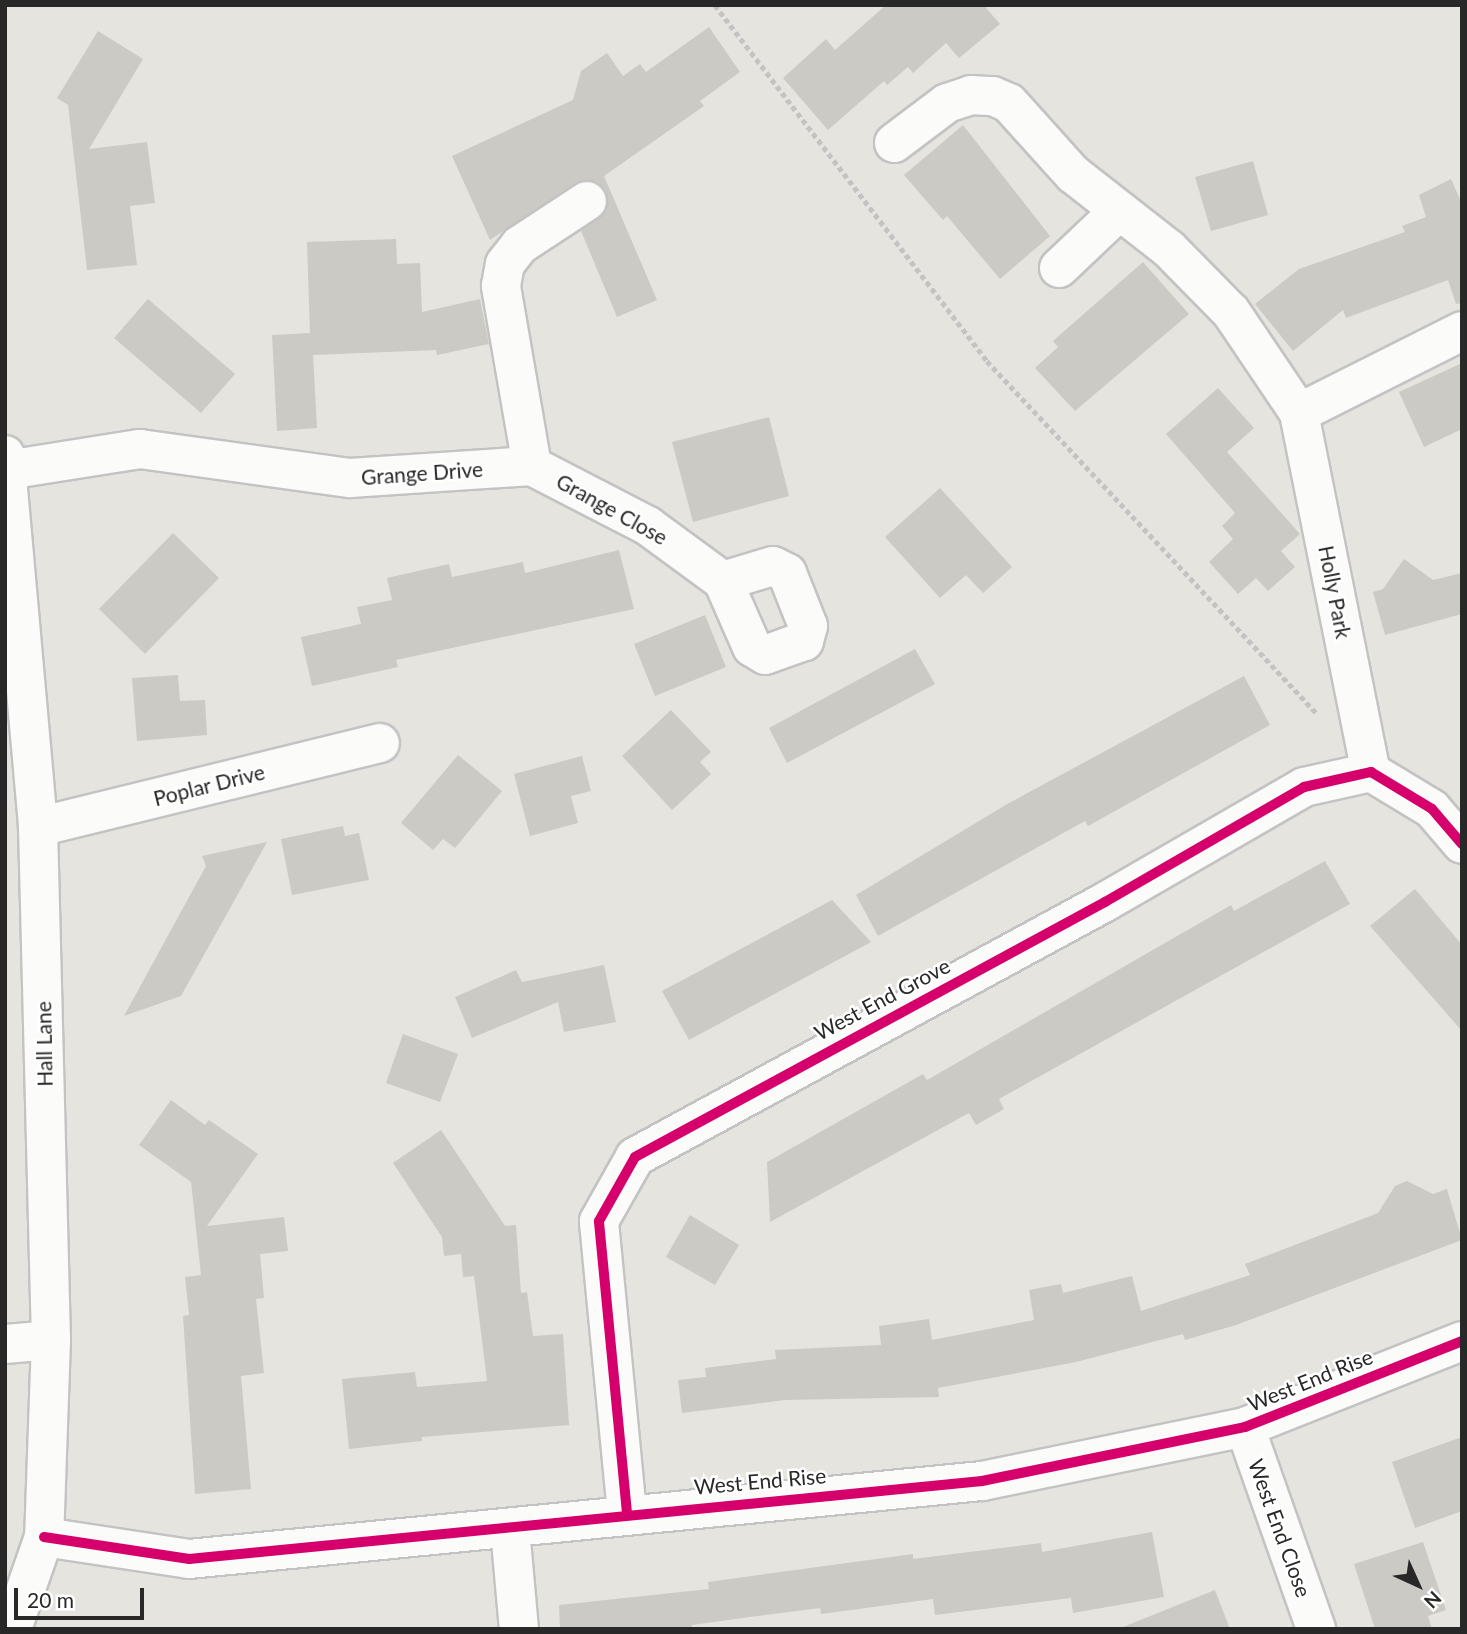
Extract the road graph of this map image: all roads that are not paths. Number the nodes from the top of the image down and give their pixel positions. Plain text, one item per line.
1 (894, 144) dead end
2 (587, 201) dead end
3 (1118, 212) junction
4 (1059, 268) dead end
5 (1462, 331) edge
6 (1299, 413) junction
7 (6, 462) edge
8 (532, 466) junction
9 (723, 580) dead end
10 (380, 743) dead end
11 (1371, 772) junction
12 (38, 827) junction
13 (1462, 845) edge
14 (51, 1340) junction
15 (1462, 1341) edge
16 (5, 1344) edge
17 (1244, 1427) junction
18 (627, 1513) junction
19 (510, 1529) junction
20 (44, 1537) junction
21 (12, 1629) edge
22 (519, 1629) edge
23 (1316, 1629) edge

1 - 3 street, Holly Park
2 - 8 street
3 - 4 street
3 - 6 street, Holly Park
5 - 6 street
6 - 11 street, Holly Park
7 - 8 street, Grange Drive
7 - 12 street, Hall Lane
8 - 9 street, Grange Close
10 - 12 street, Poplar Drive
11 - 13 street
11 - 18 street, West End Grove
12 - 14 street, Hall Lane
14 - 16 street
14 - 20 street, Hall Lane
15 - 17 street, West End Rise
17 - 18 street, West End Rise
17 - 23 street, West End Close
18 - 19 street, West End Rise
19 - 20 street, West End Rise
19 - 22 street
20 - 21 street, Hall Lane

